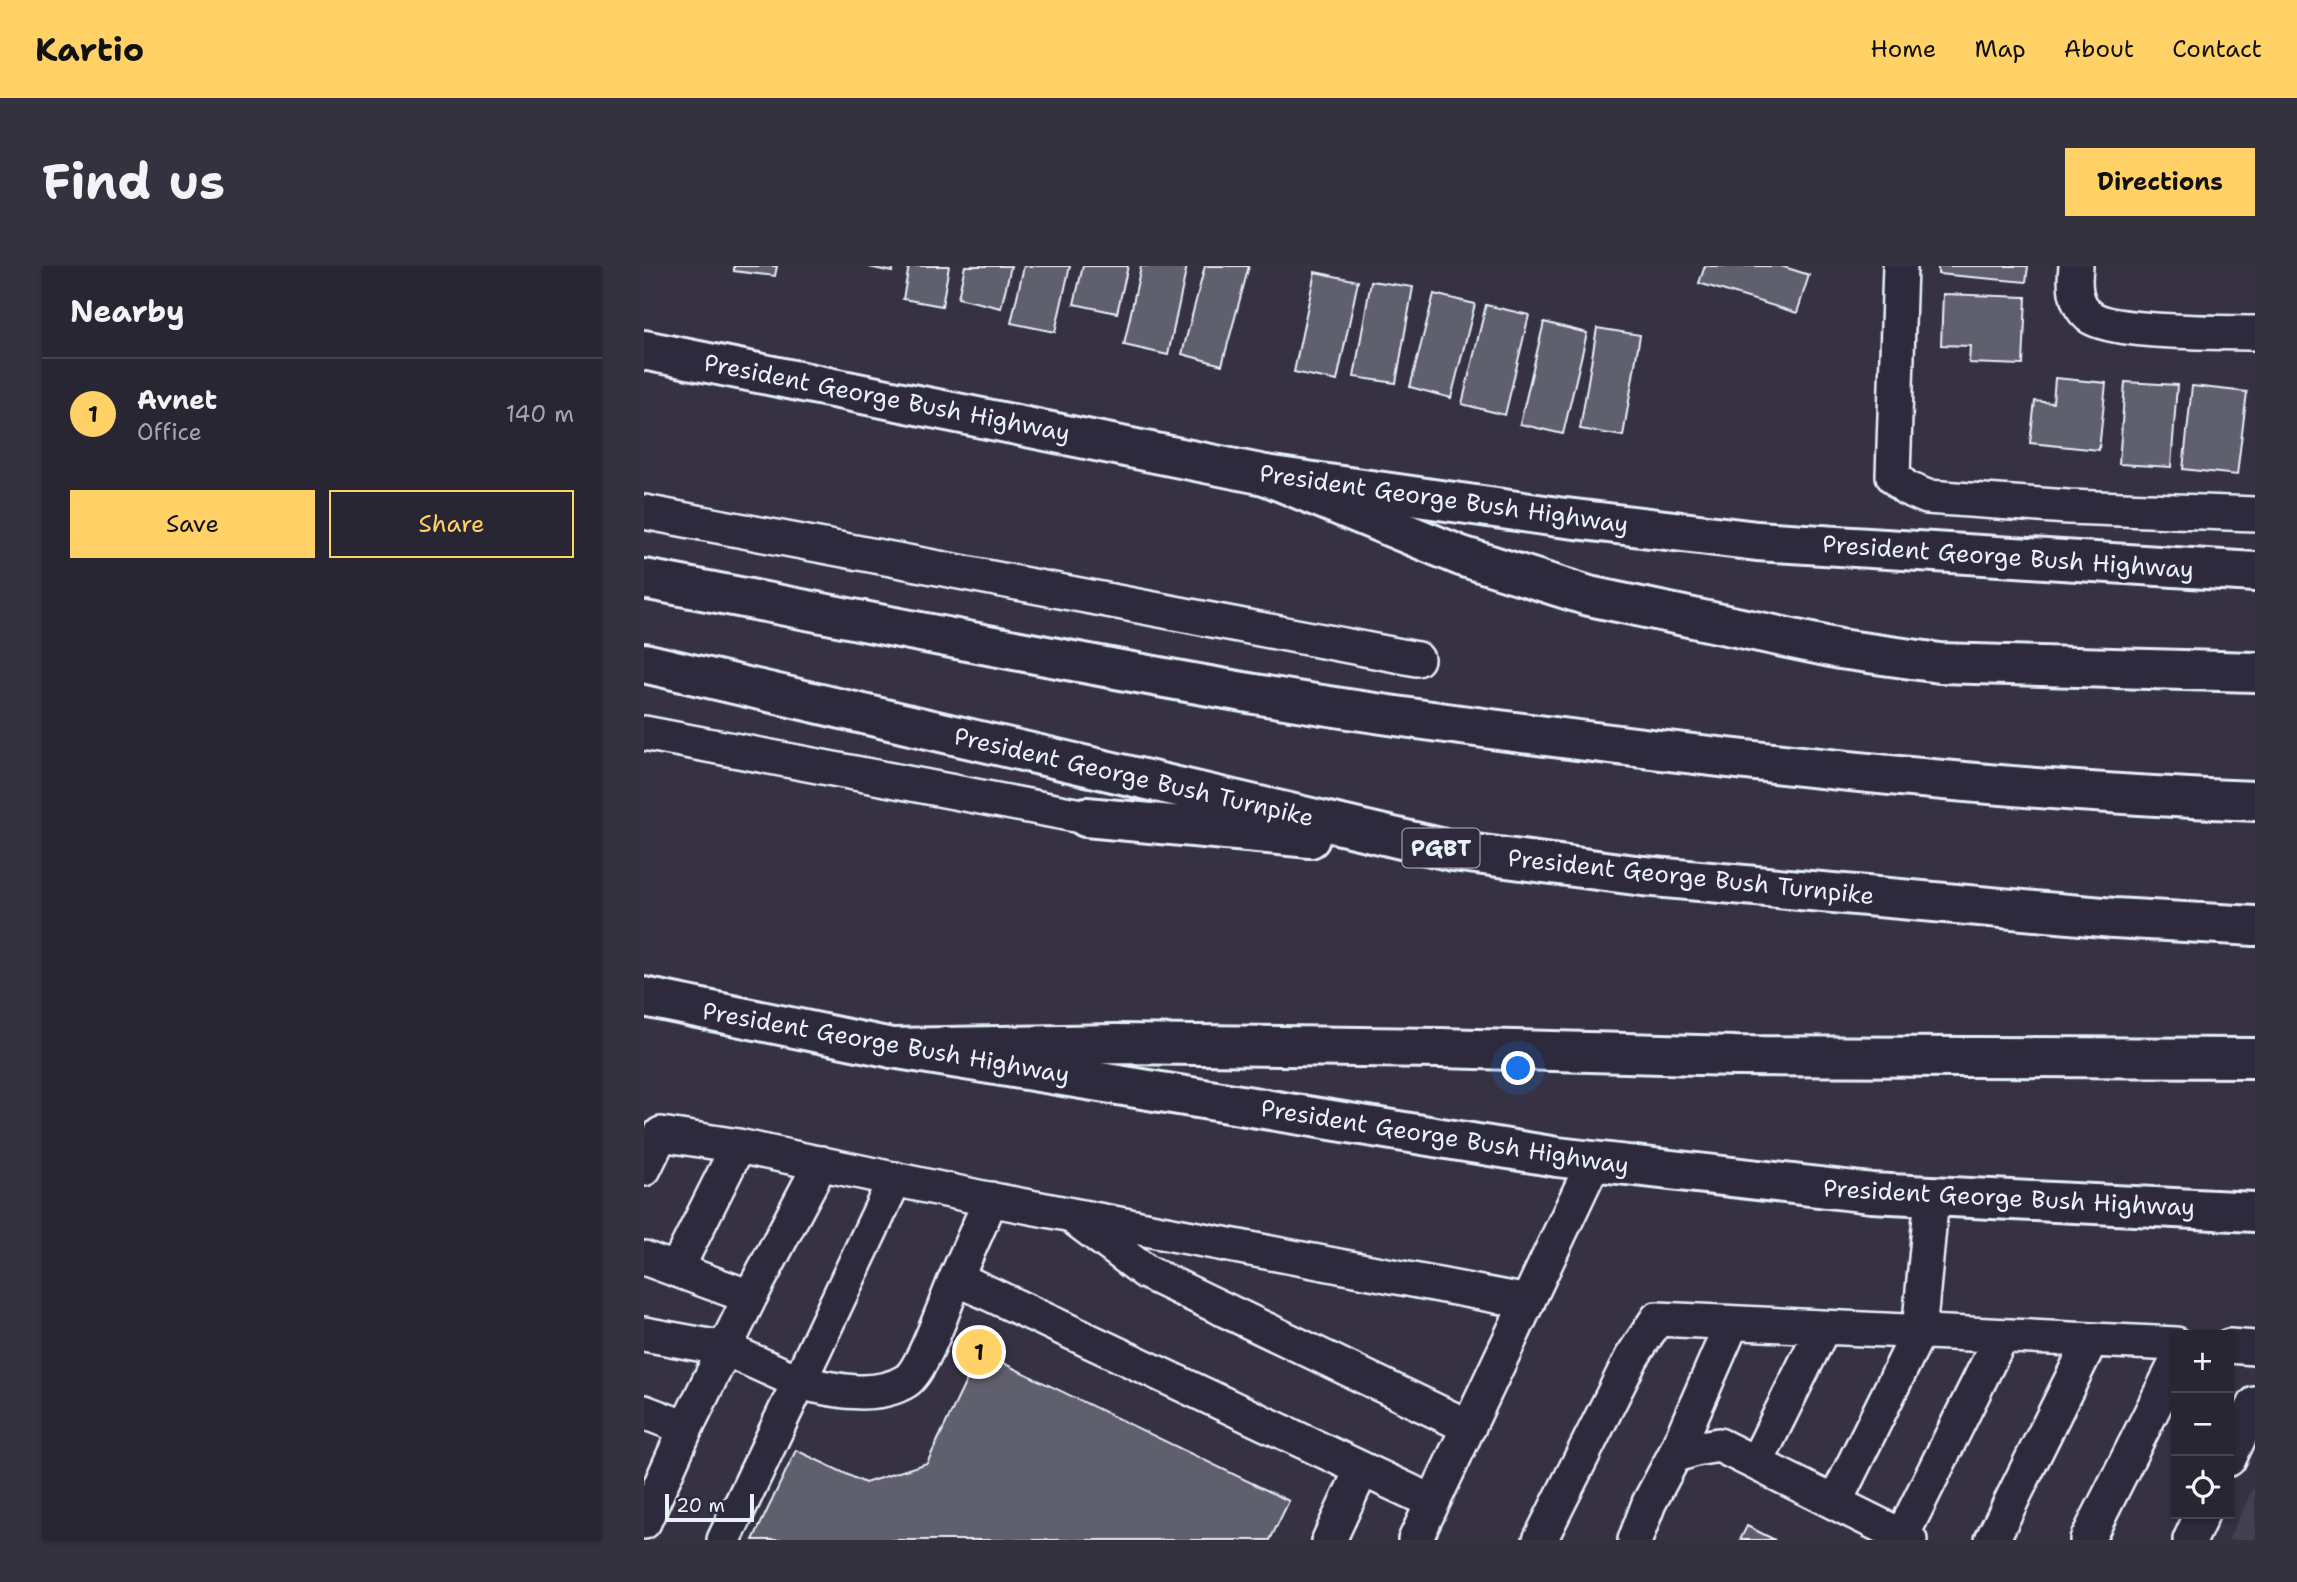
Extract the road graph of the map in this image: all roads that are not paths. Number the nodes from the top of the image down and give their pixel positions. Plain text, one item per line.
1 (1900, 266) edge
2 (2076, 266) edge
3 (2255, 333) edge
4 (644, 350) edge
5 (1265, 475) junction
6 (644, 512) edge
7 (2255, 514) edge
8 (2255, 572) edge
9 (644, 579) edge
10 (1418, 659) dead end
11 (644, 663) edge
12 (2255, 672) edge
13 (644, 733) edge
14 (2255, 801) edge
15 (1086, 817) joint
16 (1453, 851) junction
17 (2255, 926) edge
18 (644, 997) edge
19 (892, 1048) junction
20 (2255, 1058) edge
21 (738, 1146) junction
22 (1594, 1161) junction
23 (821, 1163) junction
24 (644, 1169) edge
25 (895, 1179) junction
26 (1932, 1196) junction
27 (991, 1199) junction
28 (2255, 1212) edge
29 (1070, 1214) junction
30 (644, 1258) edge
31 (676, 1270) junction
32 (956, 1278) junction
33 (750, 1297) junction
34 (1528, 1302) junction
35 (1732, 1323) junction
36 (1823, 1328) junction
37 (1919, 1332) junction
38 (644, 1334) edge
39 (2001, 1337) junction
40 (2091, 1340) junction
41 (2171, 1344) edge
42 (2234, 1346) edge
43 (2255, 1348) edge
44 (726, 1349) junction
45 (2171, 1373) edge
46 (799, 1382) junction
47 (2255, 1404) edge
48 (644, 1412) edge
49 (1469, 1427) junction
50 (686, 1428) junction
51 (1674, 1456) junction
52 (2230, 1456) edge
53 (1756, 1463) junction
54 (1362, 1468) junction
55 (1433, 1502) junction
56 (1835, 1502) junction
57 (2200, 1519) edge
58 (644, 1522) edge
59 (1906, 1538) edge
60 (723, 1540) edge
61 (1328, 1540) edge
62 (1415, 1540) edge
63 (1540, 1540) edge
64 (1634, 1540) edge
65 (1992, 1540) edge
66 (2087, 1540) edge
67 (2190, 1540) edge

1 - 7 street
2 - 3 street
4 - 5 main road, President George Bush Highway
5 - 8 main road, President George Bush Highway
5 - 12 main road
6 - 10 street
9 - 14 main road
11 - 16 main road, President George Bush Turnpike / PGBT
13 - 15 street
15 - 16 main road
16 - 17 main road, President George Bush Turnpike / PGBT
18 - 19 main road, President George Bush Highway
19 - 20 main road
19 - 22 main road, President George Bush Highway
21 - 23 street
21 - 24 street
21 - 31 street
22 - 26 main road, President George Bush Highway
22 - 34 street
23 - 25 street
23 - 33 street
25 - 27 street
25 - 46 street
26 - 28 main road, President George Bush Highway
26 - 37 street
27 - 29 street
27 - 32 street
29 - 34 street
29 - 49 street
30 - 31 street
31 - 33 street
32 - 46 street
32 - 54 street
33 - 44 street
34 - 49 street
35 - 36 street
35 - 51 street
35 - 63 street
36 - 37 street
36 - 53 street
37 - 39 street
37 - 56 street
38 - 44 street
39 - 40 street
39 - 59 street
40 - 41 street
40 - 65 street
42 - 43 street
44 - 46 street
44 - 50 street
45 - 66 street
46 - 60 street
47 - 52 street
48 - 50 street
49 - 55 street
50 - 58 street
51 - 53 street
51 - 64 street
53 - 56 street
54 - 55 street
54 - 61 street
55 - 62 street
56 - 59 street
57 - 67 street

